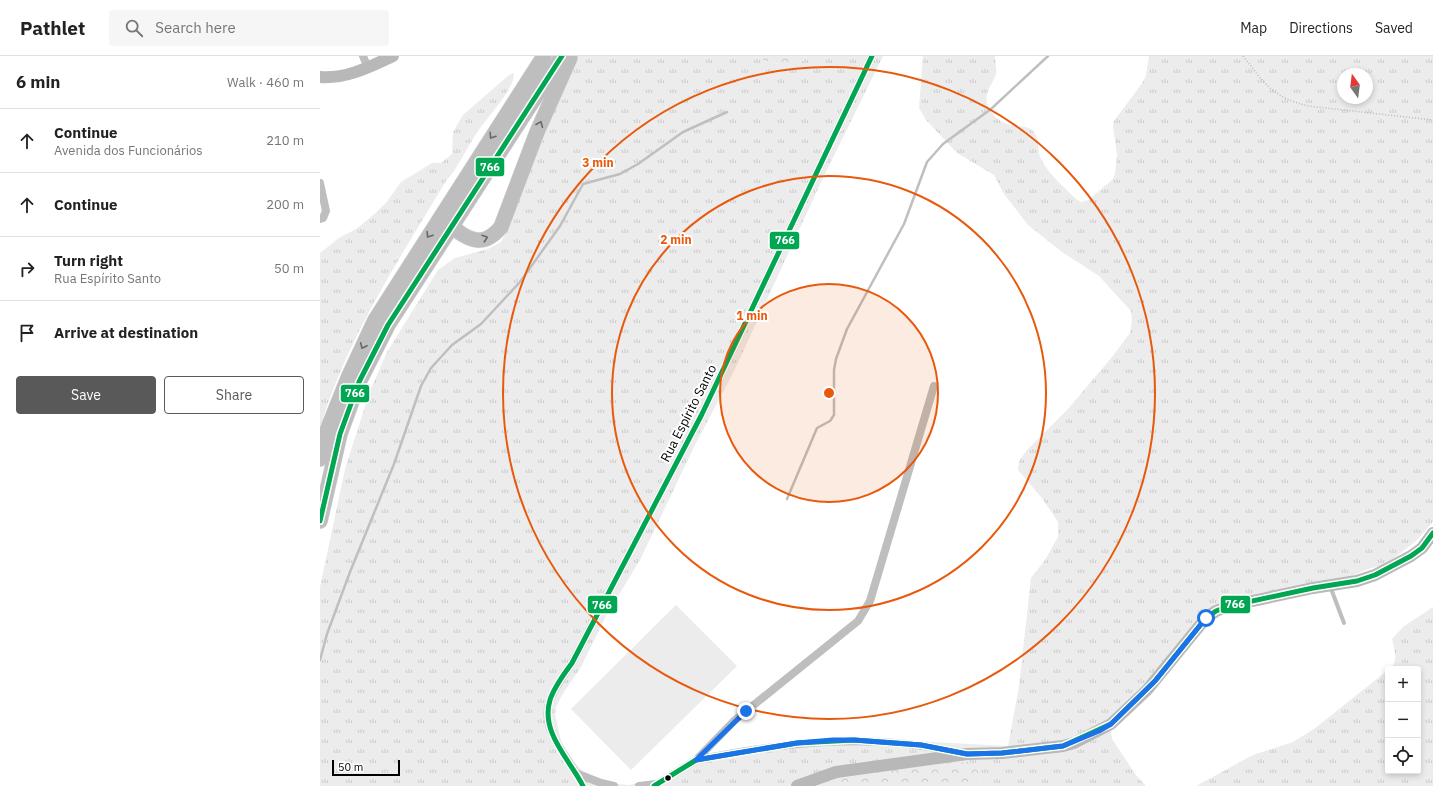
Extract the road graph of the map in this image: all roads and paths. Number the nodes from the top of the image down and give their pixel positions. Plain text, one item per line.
1 (363, 56) edge
2 (393, 56) edge
3 (544, 56) edge
4 (562, 56) edge
5 (570, 56) edge
6 (872, 56) edge
7 (1243, 56) edge
8 (368, 68) junction
9 (320, 78) edge
10 (1433, 120) edge
11 (320, 183) edge
12 (458, 190) junction
13 (320, 219) edge
14 (451, 226) junction
15 (934, 386) dead end
16 (320, 459) edge
17 (320, 521) edge
18 (1433, 533) edge
19 (1330, 585) junction
20 (1344, 624) dead end
21 (967, 754) junction
22 (696, 760) junction
23 (578, 774) junction
24 (655, 785) edge
25 (583, 786) edge
26 (614, 786) edge
27 (639, 786) edge
28 (797, 786) edge

1 - 8 street
2 - 8 street
3 -> 12 highway
4 - 14 highway
14 -> 5 highway
6 - 23 street, Rua Espírito Santo
7 - 10 path
8 - 9 street
11 - 13 street
12 - 14 highway
12 -> 16 highway
14 - 17 highway
15 - 22 street
18 - 19 street
19 - 20 lane
19 - 21 street
21 - 22 street
21 - 28 street
22 - 24 street
23 - 25 street, Rua Espírito Santo
23 - 26 street
24 - 27 street

